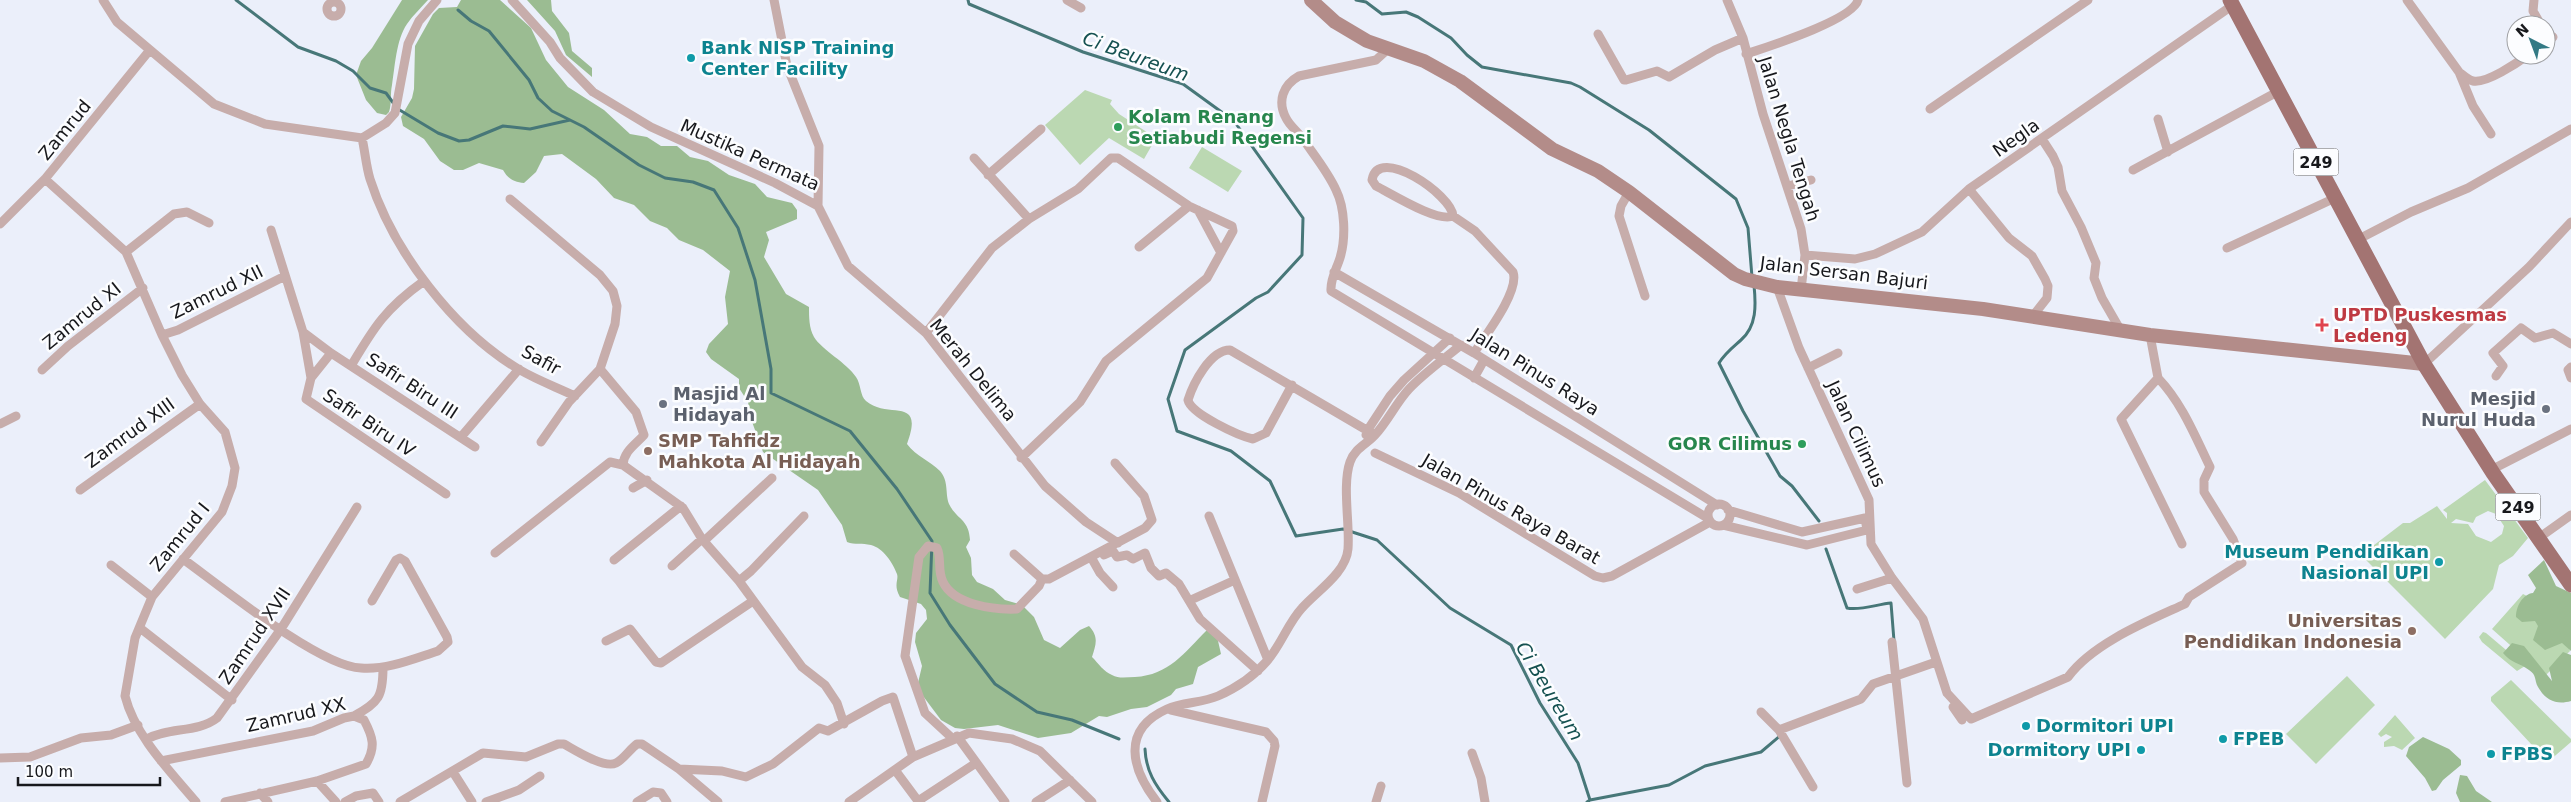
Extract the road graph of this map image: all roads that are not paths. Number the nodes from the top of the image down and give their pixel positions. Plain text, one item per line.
1 (103, 0) edge
2 (437, 0) edge
3 (512, 0) edge
4 (774, 0) edge
5 (1067, 0) edge
6 (1311, 0) edge
7 (1727, 0) edge
8 (1858, 0) edge
9 (2088, 0) edge
10 (2406, 0) edge
11 (2534, 0) edge
12 (2232, 3) edge
13 (1080, 8) dead end
14 (2536, 15) edge
15 (1598, 34) dead end
16 (1743, 38) junction
17 (1387, 50) junction
18 (149, 51) junction
19 (1746, 54) junction
20 (2511, 65) edge
21 (2459, 72) junction
22 (2279, 91) junction
23 (1930, 109) dead end
24 (2158, 119) dead end
25 (1041, 129) dead end
26 (2571, 130) edge
27 (2492, 134) dead end
28 (362, 138) junction
29 (2042, 139) junction
30 (2168, 152) junction
31 (974, 158) dead end
32 (2133, 170) dead end
33 (988, 175) junction
34 (45, 179) junction
35 (1811, 180) dead end
36 (1788, 186) junction
37 (1969, 189) junction
38 (1630, 192) junction
39 (2335, 198) junction
40 (510, 199) dead end
41 (818, 206) junction
42 (1194, 208) junction
43 (1453, 216) junction
44 (1029, 219) junction
45 (2571, 222) edge
46 (209, 223) dead end
47 (0, 224) edge
48 (271, 230) dead end
49 (2358, 240) junction
50 (1139, 247) dead end
51 (2226, 248) dead end
52 (126, 252) junction
53 (1221, 253) junction
54 (1805, 256) junction
55 (1334, 272) junction
56 (285, 276) junction
57 (424, 281) junction
58 (1777, 287) junction
59 (142, 288) junction
60 (1802, 290) junction
61 (1645, 296) dead end
62 (2037, 318) junction
63 (2121, 331) junction
64 (303, 332) junction
65 (926, 333) junction
66 (162, 335) junction
67 (2150, 335) junction
68 (1450, 338) junction
69 (2571, 344) edge
70 (1460, 345) junction
71 (331, 353) junction
72 (1434, 353) junction
73 (1474, 353) junction
74 (1838, 353) dead end
75 (1444, 359) junction
76 (1484, 360) junction
77 (2424, 364) junction
78 (351, 366) junction
79 (2571, 367) edge
80 (1808, 368) junction
81 (519, 369) junction
82 (600, 369) junction
83 (42, 370) dead end
84 (2496, 376) dead end
85 (311, 378) junction
86 (1474, 378) junction
87 (2158, 378) junction
88 (2571, 378) edge
89 (1292, 385) junction
90 (574, 396) junction
91 (200, 404) junction
92 (16, 416) dead end
93 (1586, 423) junction
94 (0, 424) edge
95 (2571, 429) edge
96 (1371, 433) junction
97 (461, 437) junction
98 (1576, 439) junction
99 (541, 442) dead end
100 (475, 447) dead end
101 (1626, 448) junction
102 (1375, 452) dead end
103 (1021, 458) junction
104 (1116, 463) dead end
105 (1618, 464) junction
106 (623, 465) junction
107 (2491, 470) junction
108 (772, 478) dead end
109 (647, 480) junction
110 (633, 488) dead end
111 (80, 490) dead end
112 (446, 494) dead end
113 (1717, 505) junction
114 (681, 506) junction
115 (357, 508) dead end
116 (1728, 510) junction
117 (2571, 515) edge
118 (804, 516) dead end
119 (1209, 516) dead end
120 (1710, 520) junction
121 (1723, 525) junction
122 (2540, 537) junction
123 (703, 540) junction
124 (1118, 543) junction
125 (2182, 544) dead end
126 (495, 553) dead end
127 (1014, 554) dead end
128 (183, 559) junction
129 (1092, 559) junction
130 (614, 560) dead end
131 (111, 565) dead end
132 (672, 566) dead end
133 (1892, 578) junction
134 (1042, 579) junction
135 (739, 580) junction
136 (1235, 580) junction
137 (2571, 585) edge
138 (1113, 587) dead end
139 (1857, 590) dead end
140 (152, 597) junction
141 (1193, 599) dead end
142 (372, 601) dead end
143 (753, 601) junction
144 (140, 628) junction
145 (281, 629) junction
146 (606, 641) dead end
147 (1892, 642) dead end
148 (1268, 660) junction
149 (1936, 662) junction
150 (383, 667) junction
151 (1258, 671) junction
152 (1895, 677) junction
153 (1947, 693) junction
154 (232, 700) junction
155 (1167, 709) junction
156 (1761, 712) dead end
157 (354, 716) junction
158 (1962, 720) dead end
159 (844, 724) junction
160 (138, 725) junction
161 (1779, 730) junction
162 (954, 738) junction
163 (147, 739) junction
164 (1472, 753) dead end
165 (913, 757) junction
166 (0, 758) edge
167 (162, 761) junction
168 (976, 763) junction
169 (679, 769) junction
170 (895, 770) junction
171 (453, 772) junction
172 (540, 776) dead end
173 (1070, 780) junction
174 (317, 781) junction
175 (1906, 783) dead end
176 (1381, 786) dead end
177 (1813, 787) dead end
178 (260, 793) junction
179 (196, 802) edge
180 (225, 802) edge
181 (268, 802) edge
182 (336, 802) edge
183 (345, 802) edge
184 (379, 802) edge
185 (400, 802) edge
186 (472, 802) edge
187 (486, 802) edge
188 (638, 802) edge
189 (667, 802) edge
190 (718, 802) edge
191 (849, 802) edge
192 (1005, 802) edge
193 (1036, 802) edge
194 (1092, 802) edge
195 (1157, 802) edge
196 (1262, 802) edge
197 (1376, 802) edge
198 (1485, 802) edge

1 - 18 street
2 - 28 street
3 - 41 street, Mustika Permata
4 - 41 street, Mustika Permata
5 - 13 street
6 - 17 main road, Jalan Sersan Bajuri
7 - 16 street, Jalan Negla Tengah
8 - 19 street
9 - 23 street
10 - 21 street
11 - 14 street
12 - 22 main road, 249
12 - 29 street, Negla
15 - 16 street
16 - 19 street, Jalan Negla Tengah
17 - 38 main road, Jalan Sersan Bajuri
17 - 55 street
18 - 28 street
18 - 34 street, Zamrud
19 - 36 street, Jalan Negla Tengah
20 - 21 street
21 - 27 street
22 - 30 street
22 - 39 main road, 249
24 - 30 street
25 - 33 street
26 - 49 street
28 - 57 street, Safir
29 - 37 street, Negla
29 - 63 street
30 - 32 street
31 - 33 street
33 - 44 street
34 - 47 street, Zamrud
34 - 52 street, Zamrud I
35 - 36 street
36 - 54 street, Jalan Negla Tengah
37 - 54 street, Negla
37 - 62 street
38 - 58 main road, Jalan Sersan Bajuri
38 - 61 street
39 - 49 main road, 249
39 - 51 street
40 - 82 street
41 - 65 street, Merah Delima
42 - 44 street
42 - 50 street
42 - 53 street
42 - 53 street
43 - 43 street
43 - 73 street
44 - 65 street
45 - 77 street
46 - 52 street
48 - 56 street, Safir Biru IV
49 - 77 main road, 249
52 - 59 street, Zamrud I
53 - 103 street
54 - 60 street, Jalan Negla Tengah
55 - 68 street, Jalan Pinus Raya
55 - 72 street, Jalan Pinus Raya
56 - 64 street, Safir Biru IV
56 - 66 street, Zamrud XII
57 - 78 street
57 - 81 street, Safir
58 - 60 main road, Jalan Sersan Bajuri
58 - 80 street, Jalan Cilimus
59 - 66 street, Zamrud I
59 - 83 street, Zamrud XI
60 - 62 main road, Jalan Sersan Bajuri
62 - 63 main road, Jalan Sersan Bajuri
63 - 67 main road, Jalan Sersan Bajuri
64 - 71 street, Safir Biru III
64 - 85 street, Safir Biru IV
65 - 103 street, Merah Delima
66 - 91 street, Zamrud I
67 - 77 main road, Jalan Sersan Bajuri
67 - 87 street
68 - 70 street, Jalan Pinus Raya
68 - 72 street
69 - 84 street
70 - 73 street, Jalan Pinus Raya
70 - 75 street
71 - 78 street, Safir Biru III
71 - 85 street
72 - 75 street, Jalan Pinus Raya
72 - 96 street
73 - 76 street, Jalan Pinus Raya
74 - 80 street
75 - 86 street, Jalan Pinus Raya
75 - 96 street
76 - 86 street
76 - 93 street, Jalan Pinus Raya
77 - 107 main road, 249
78 - 97 street, Safir Biru III
79 - 88 street
80 - 133 street, Jalan Cilimus
81 - 90 street, Safir
81 - 97 street
82 - 90 street
82 - 106 street
85 - 112 street, Safir Biru IV
86 - 98 street, Jalan Pinus Raya
87 - 125 street
87 - 153 street, Jalan Cilimus
89 - 89 street
89 - 96 street
90 - 99 street
91 - 111 street, Zamrud XIII
91 - 128 street, Zamrud I
92 - 94 street
93 - 98 street
93 - 101 street, Jalan Pinus Raya
95 - 107 street
96 - 148 street
97 - 100 street, Safir Biru III
98 - 105 street, Jalan Pinus Raya
101 - 105 street
101 - 113 street, Jalan Pinus Raya
102 - 120 street, Jalan Pinus Raya Barat
103 - 124 street, Merah Delima
104 - 124 street
105 - 120 street, Jalan Pinus Raya
106 - 109 street
106 - 126 street
107 - 122 main road, 249
108 - 123 street
109 - 110 street
109 - 114 street
113 - 116 street, Jalan Pinus Raya
113 - 120 street
114 - 123 street
114 - 130 street
115 - 145 street, Zamrud XVII
116 - 121 street
116 - 121 street, Jalan Pinus Raya
117 - 122 street
118 - 135 street
119 - 136 street
120 - 121 street, Jalan Pinus Raya
122 - 137 main road, 249
123 - 132 street
123 - 135 street
124 - 129 street
127 - 134 street
128 - 140 street, Zamrud I
128 - 145 street
129 - 134 street
129 - 138 street
129 - 151 street
131 - 140 street
133 - 139 street
133 - 149 street, Jalan Cilimus
134 - 162 street
135 - 143 street
136 - 141 street
136 - 148 street
140 - 144 street, Zamrud I
142 - 150 street
143 - 146 street
143 - 159 street
144 - 154 street
144 - 160 street, Zamrud I
145 - 150 street
145 - 154 street, Zamrud XVII
147 - 152 street
148 - 151 street
149 - 152 street
149 - 153 street, Jalan Cilimus
150 - 157 street
151 - 155 street
152 - 161 street
152 - 175 street
153 - 158 street
154 - 163 street, Zamrud XVII
155 - 195 street
155 - 196 street
156 - 161 street
157 - 167 street, Zamrud XX
157 - 174 street, Zamrud XX
159 - 165 street
159 - 169 street
160 - 163 street, Zamrud I
160 - 166 street
161 - 177 street
162 - 165 street
162 - 168 street
162 - 173 street
163 - 167 street, Zamrud I
164 - 198 street
165 - 170 street
167 - 179 street, Zamrud I
168 - 170 street
168 - 192 street
169 - 171 street
169 - 190 street
170 - 191 street
171 - 185 street
171 - 186 street
172 - 187 street
173 - 193 street
173 - 194 street
174 - 178 street, Zamrud XX
174 - 182 street
176 - 197 street
178 - 180 street, Zamrud XX
178 - 181 street
183 - 184 street
188 - 189 street

